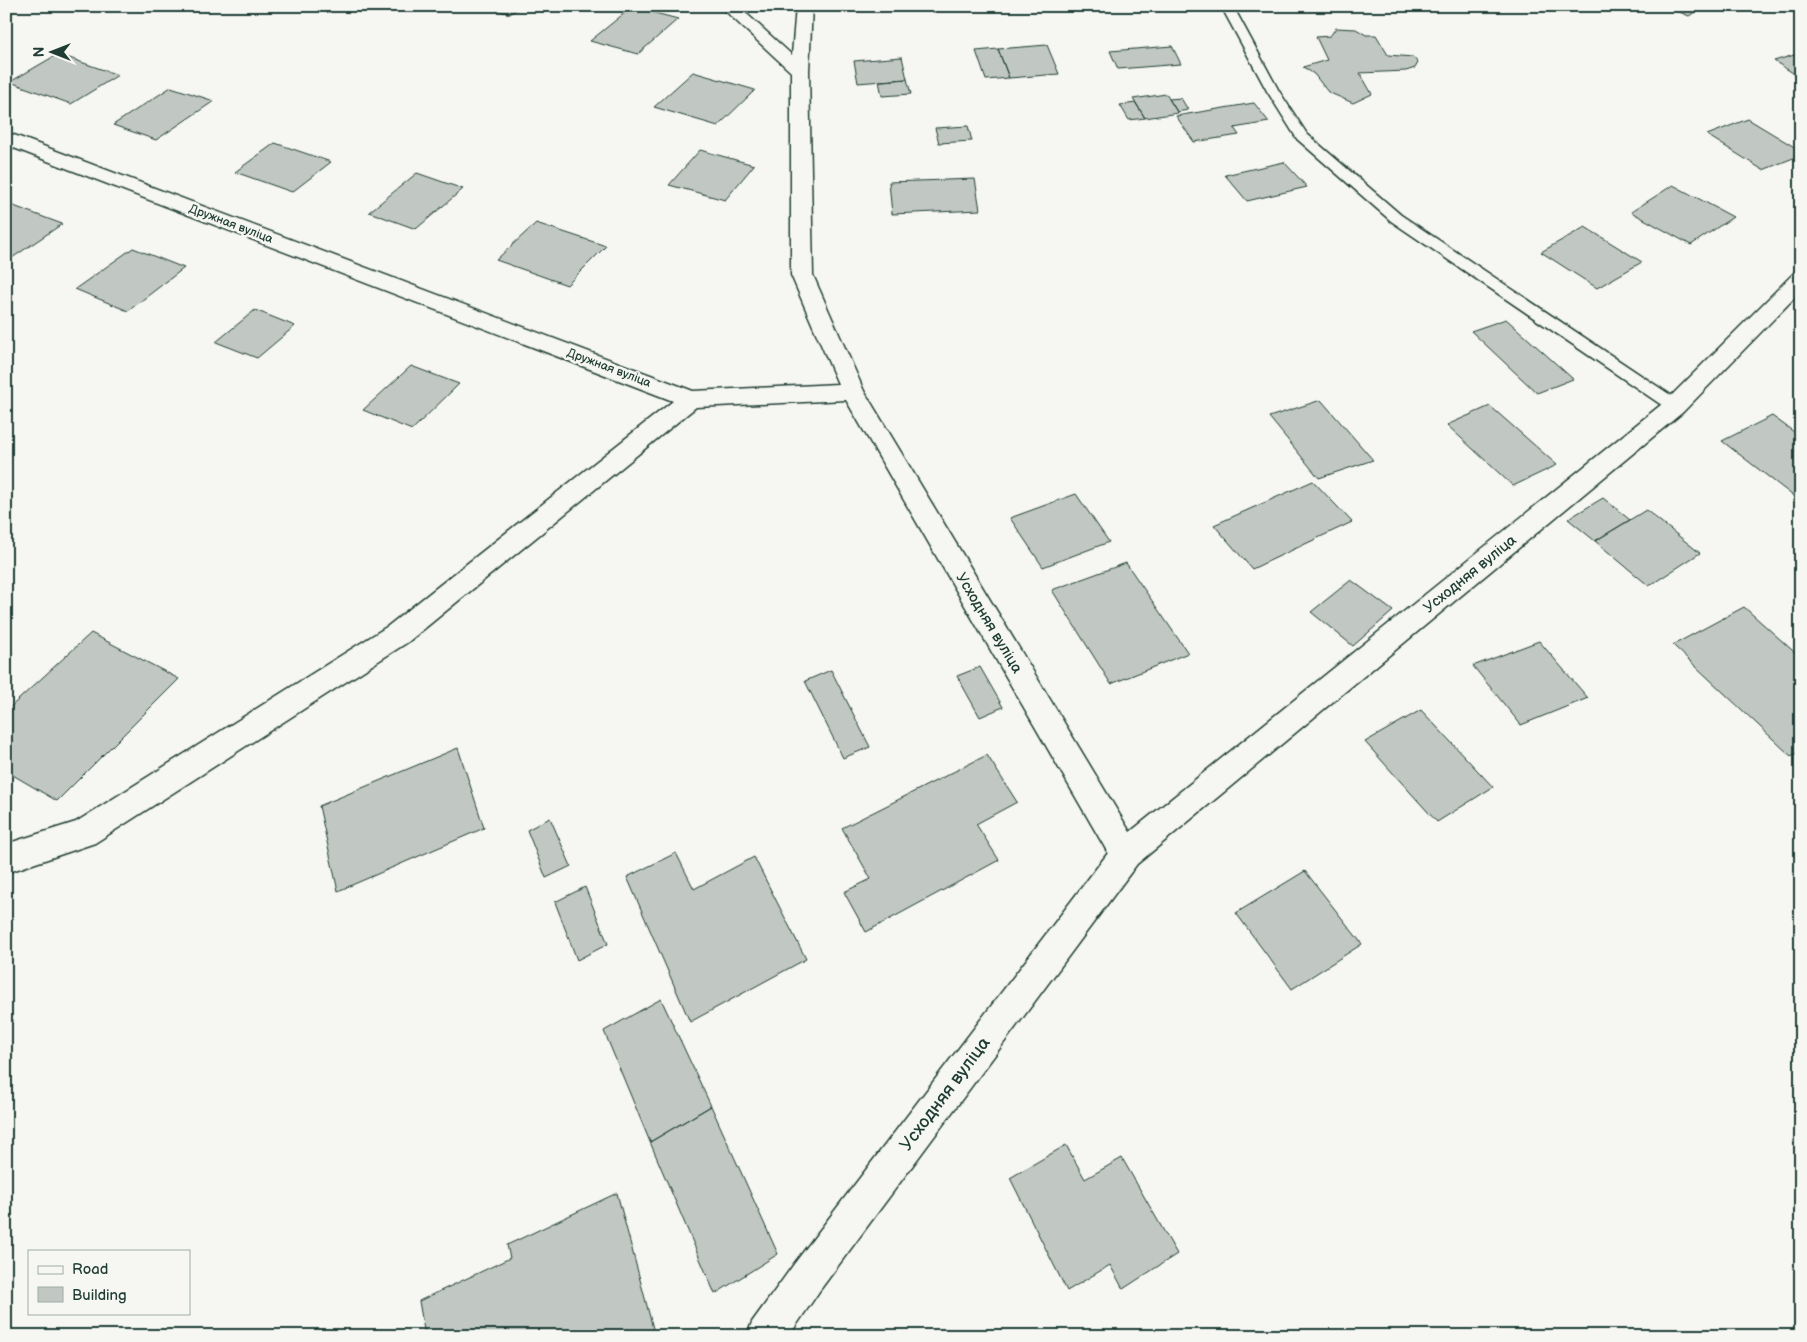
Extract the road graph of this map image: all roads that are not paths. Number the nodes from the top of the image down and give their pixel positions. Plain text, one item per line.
1 (728, 6) edge
2 (804, 6) edge
3 (1227, 6) edge
4 (800, 71) junction
5 (6, 138) edge
6 (1801, 278) edge
7 (853, 392) junction
8 (690, 399) junction
9 (1675, 406) junction
10 (1126, 854) junction
11 (6, 859) edge
12 (766, 1336) edge

1 - 4 street
2 - 4 street
3 - 9 lane
4 - 7 street
5 - 8 street, Дружная вуліца
6 - 9 street, Усходняя вуліца
7 - 8 street, Дружная вуліца
7 - 10 street, Усходняя вуліца
8 - 11 street
9 - 10 street, Усходняя вуліца
10 - 12 street, Усходняя вуліца

